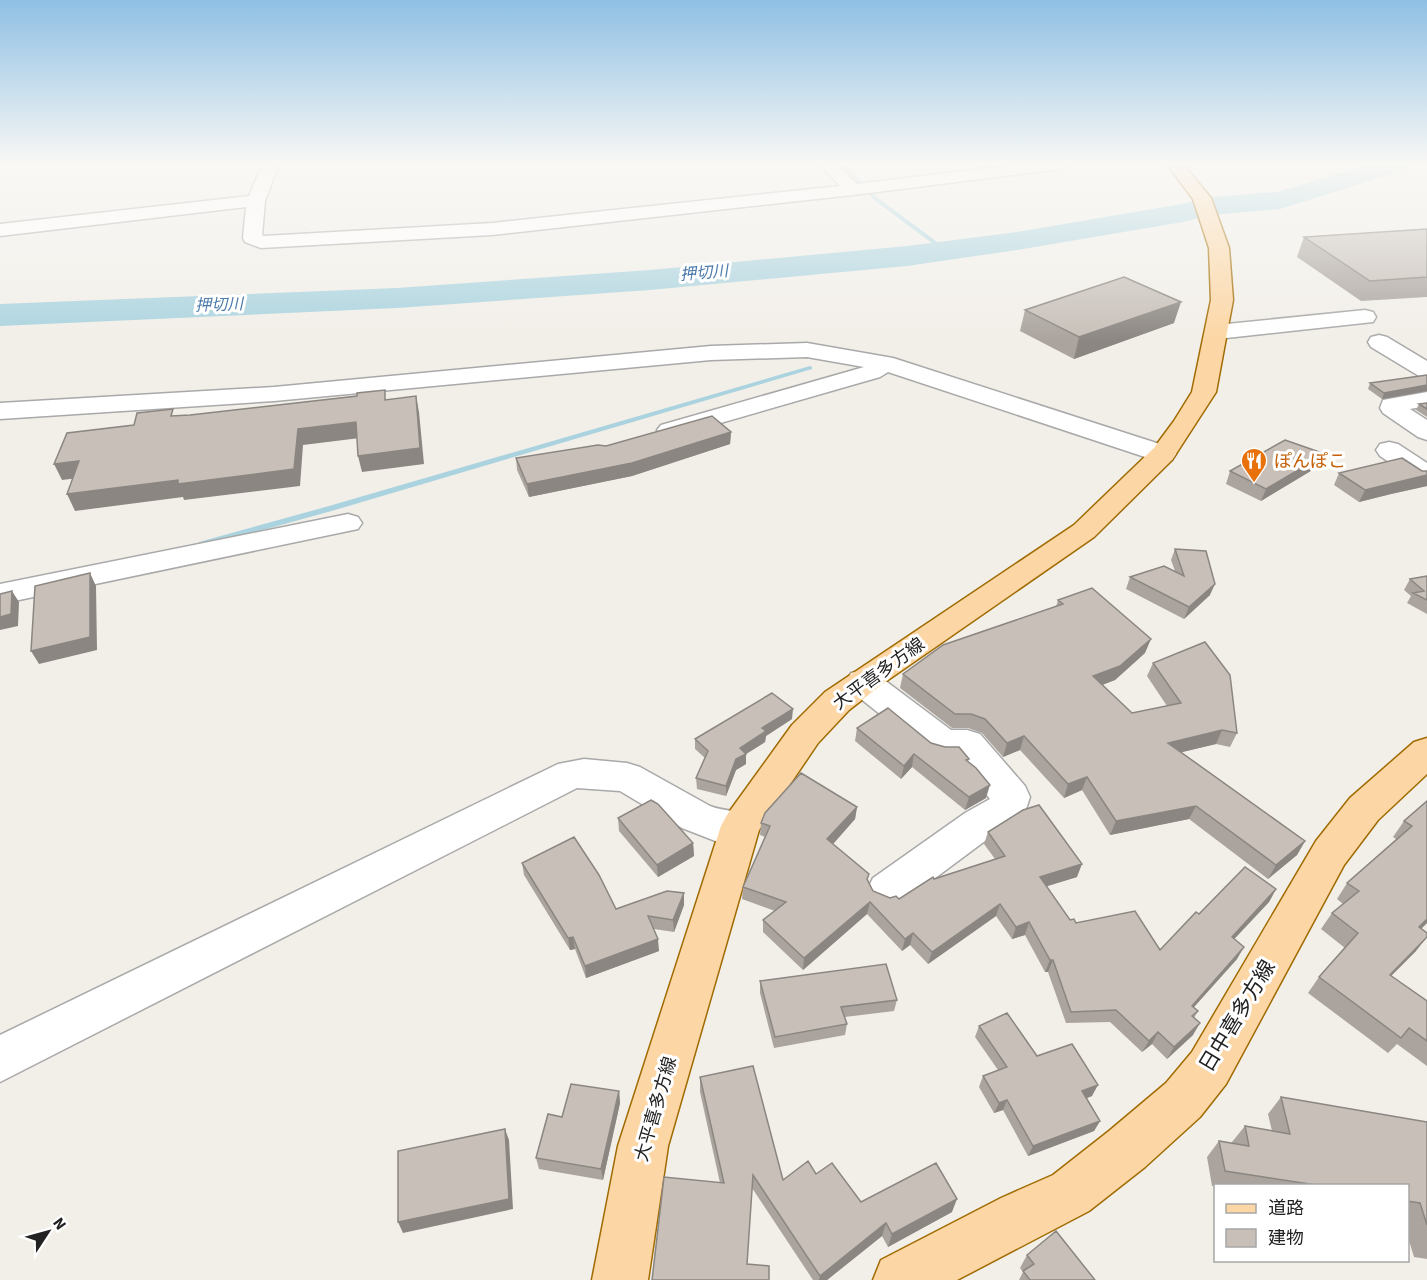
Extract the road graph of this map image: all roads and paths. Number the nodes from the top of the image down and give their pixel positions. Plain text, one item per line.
1 (64, 223) edge
2 (254, 223) edge
3 (550, 223) edge
4 (1210, 223) edge
5 (0, 230) edge
6 (1365, 317) dead end
7 (1217, 332) junction
8 (1379, 342) dead end
9 (1427, 351) edge
10 (1401, 354) junction
11 (885, 363) junction
12 (1427, 370) edge
13 (1427, 399) edge
14 (0, 411) edge
15 (1427, 432) edge
16 (652, 435) edge
17 (1389, 450) dead end
18 (1163, 454) junction
19 (1427, 475) edge
20 (348, 523) dead end
21 (0, 594) edge
22 (863, 682) junction
23 (1424, 759) edge
24 (741, 826) junction
25 (888, 890) dead end
26 (0, 1059) edge
27 (620, 1280) edge
28 (901, 1280) edge

1 - 5 street
2 - 3 street
4 - 7 main road, 大平喜多方線
6 - 7 street
7 - 18 main road, 大平喜多方線
8 - 10 street
9 - 10 street
10 - 12 street
11 - 14 street
11 - 16 street
11 - 18 street
13 - 15 street
17 - 19 street
18 - 22 main road, 大平喜多方線
20 - 21 street
22 - 24 main road, 大平喜多方線
22 - 25 street
23 - 28 main road, 日中喜多方線
24 - 26 street
24 - 27 main road, 大平喜多方線

